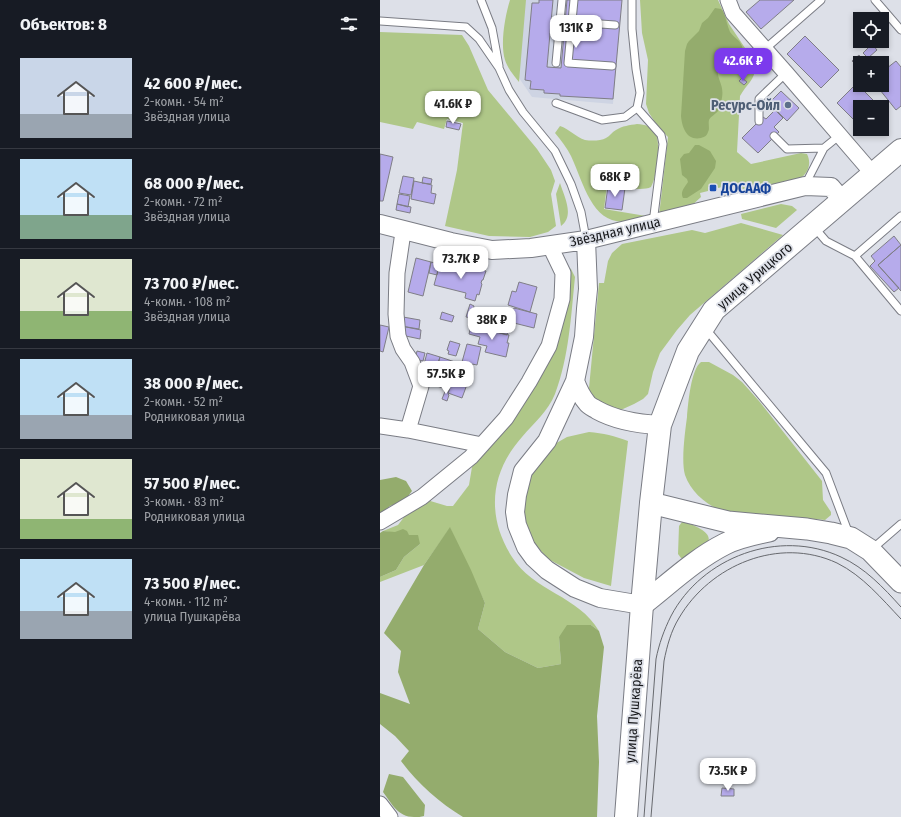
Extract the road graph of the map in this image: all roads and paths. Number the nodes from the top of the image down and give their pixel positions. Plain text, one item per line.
1 (481, 0) edge
2 (562, 0) edge
3 (574, 0) edge
4 (632, 0) edge
5 (728, 0) edge
6 (821, 0) edge
7 (876, 0) edge
8 (380, 21) edge
9 (572, 22) junction
10 (615, 25) dead end
11 (901, 30) edge
12 (766, 49) junction
13 (556, 63) dead end
14 (612, 66) dead end
15 (499, 68) junction
16 (786, 73) junction
17 (556, 103) dead end
18 (637, 108) junction
19 (759, 121) dead end
20 (840, 135) junction
21 (774, 136) dead end
22 (824, 148) junction
23 (901, 150) edge
24 (873, 174) junction
25 (805, 186) junction
26 (842, 200) junction
27 (901, 216) edge
28 (653, 223) junction
29 (380, 224) edge
30 (812, 226) junction
31 (405, 231) junction
32 (586, 240) junction
33 (550, 246) junction
34 (855, 256) junction
35 (901, 311) edge
36 (704, 327) junction
37 (575, 381) junction
38 (660, 425) junction
39 (380, 426) edge
40 (408, 430) junction
41 (482, 445) junction
42 (651, 503) junction
43 (380, 522) edge
44 (901, 524) edge
45 (788, 527) junction
46 (851, 538) junction
47 (870, 550) junction
48 (901, 582) edge
49 (642, 605) junction
50 (380, 804) edge
51 (390, 817) edge
52 (626, 817) edge

1 - 15 lane
2 - 13 lane
3 - 9 lane
4 - 18 lane
5 - 12 street
6 - 12 lane
7 - 11 lane
8 - 15 lane
9 - 10 lane
9 - 14 lane
12 - 16 street
15 - 32 lane
16 - 19 lane
16 - 20 street
17 - 18 lane
18 - 28 lane
20 - 22 lane
20 - 24 street
21 - 22 lane
22 - 25 lane
23 - 24 main road, улица Урицкого
24 - 26 main road, улица Урицкого
25 - 26 street, Звёздная улица
25 - 28 street, Звёздная улица
26 - 30 main road, улица Урицкого
27 - 34 lane
28 - 32 street, Звёздная улица
29 - 31 street, Звёздная улица
30 - 34 lane
30 - 36 main road, улица Урицкого
31 - 33 street, Звёздная улица
31 - 40 street
32 - 33 street, Звёздная улица
32 - 37 street
33 - 41 street
34 - 35 lane
36 - 38 main road, улица Урицкого
36 - 46 lane
37 - 38 street
37 - 49 street
38 - 42 main road, улица Урицкого
39 - 40 street
40 - 41 street
41 - 43 street
42 - 45 main road
42 - 49 main road, улица Урицкого
44 - 47 lane
45 - 46 main road
45 - 49 main road
46 - 47 main road
47 - 48 main road
49 - 52 main road, улица Пушкарёва
50 - 51 street

